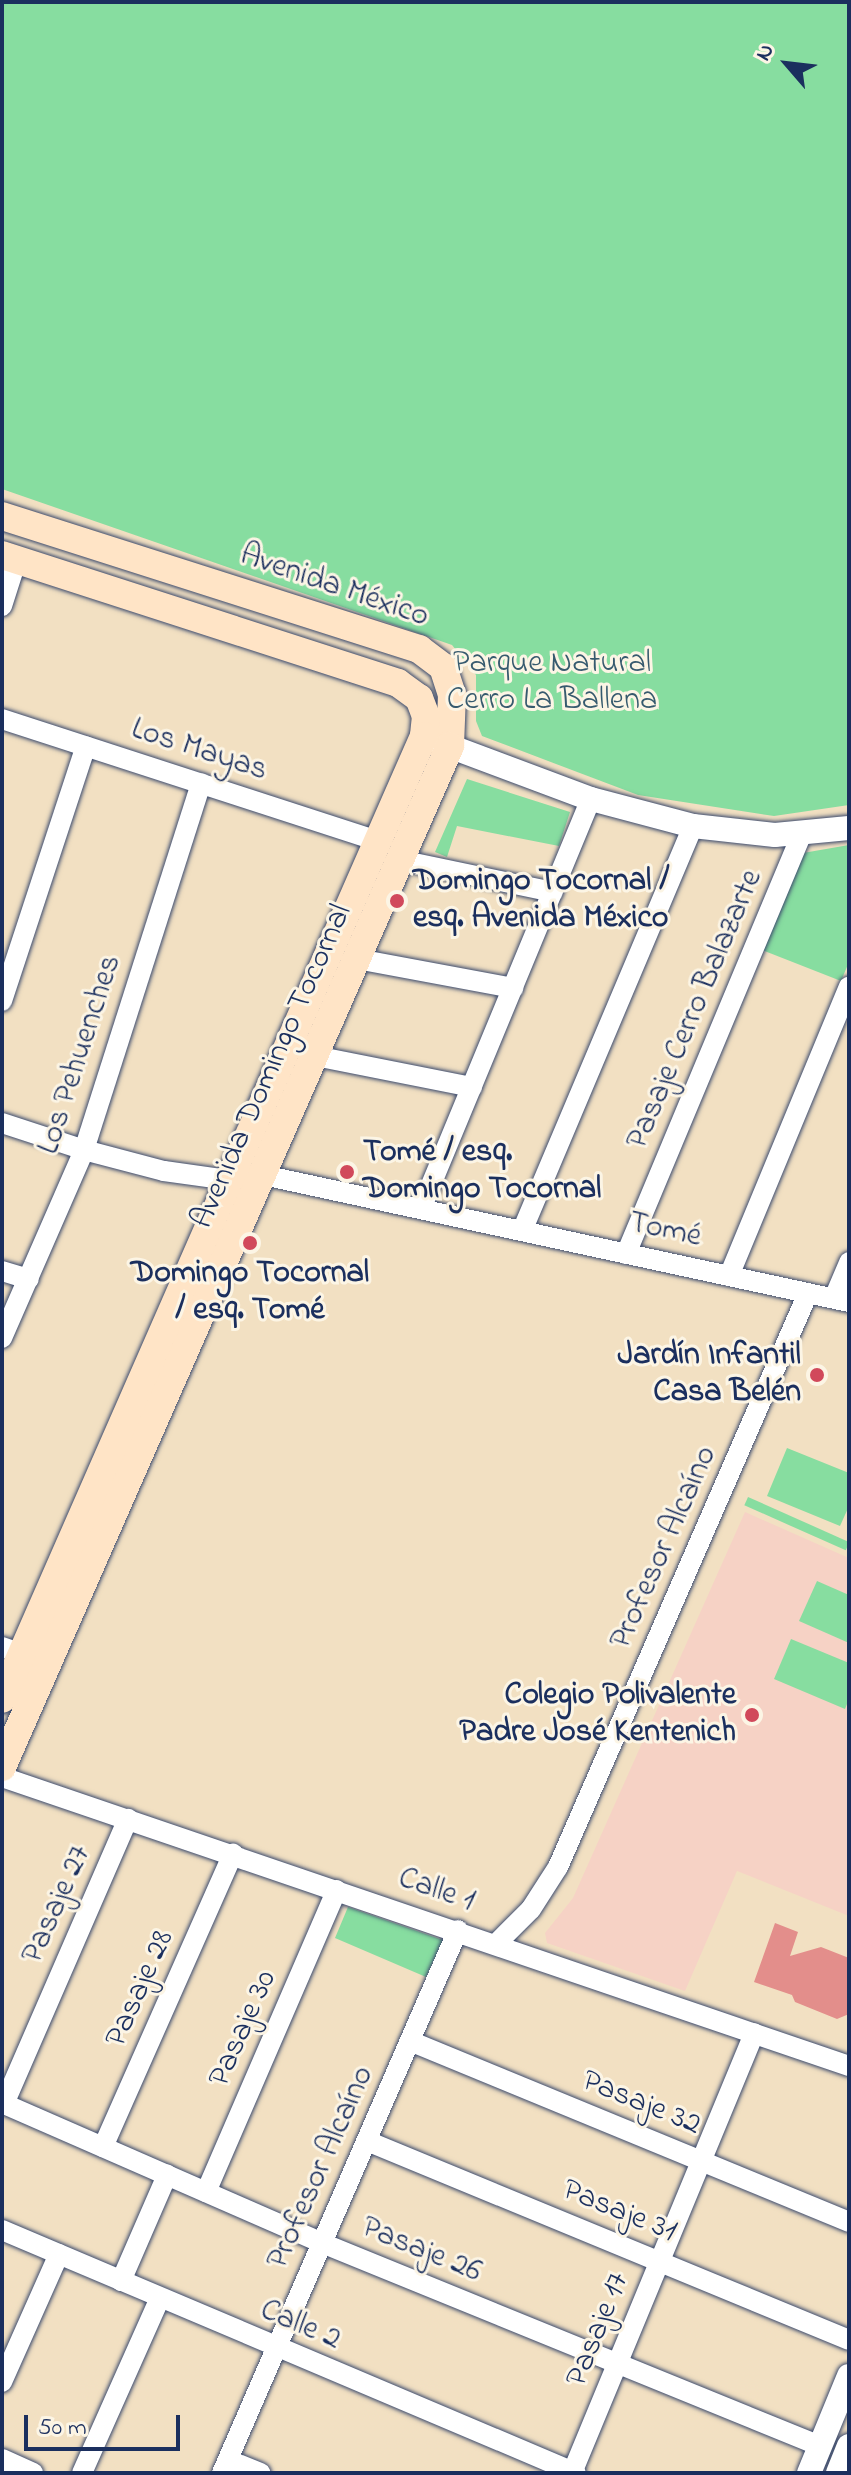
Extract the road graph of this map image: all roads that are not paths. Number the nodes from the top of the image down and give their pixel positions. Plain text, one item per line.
1 (2, 516) edge
2 (10, 557) edge
3 (2, 606) edge
4 (2, 719) edge
5 (437, 741) junction
6 (86, 746) junction
7 (201, 783) junction
8 (591, 799) junction
9 (693, 826) junction
10 (849, 828) edge
11 (802, 834) junction
12 (377, 841) junction
13 (400, 860) junction
14 (553, 892) junction
15 (357, 959) junction
16 (849, 987) edge
17 (513, 988) junction
18 (2, 1001) edge
19 (315, 1056) junction
20 (472, 1087) junction
21 (2, 1123) edge
22 (84, 1150) junction
23 (263, 1175) junction
24 (229, 1180) junction
25 (421, 1209) junction
26 (522, 1231) junction
27 (626, 1254) junction
28 (849, 1262) edge
29 (2, 1271) edge
30 (729, 1276) junction
31 (29, 1279) junction
32 (808, 1293) junction
33 (842, 1300) edge
34 (2, 1338) edge
35 (12, 1650) edge
36 (2, 1699) edge
37 (2, 1767) edge
38 (2, 1777) edge
39 (128, 1819) junction
40 (233, 1854) junction
41 (337, 1890) junction
42 (458, 1930) junction
43 (496, 1944) junction
44 (754, 2033) junction
45 (410, 2041) junction
46 (849, 2066) edge
47 (3, 2104) edge
48 (367, 2141) junction
49 (103, 2147) junction
50 (701, 2161) junction
51 (167, 2175) junction
52 (206, 2192) junction
53 (849, 2222) edge
54 (2, 2230) edge
55 (322, 2243) junction
56 (59, 2254) junction
57 (660, 2261) junction
58 (121, 2281) junction
59 (160, 2298) junction
60 (849, 2340) edge
61 (276, 2349) junction
62 (617, 2364) junction
63 (849, 2376) edge
64 (2, 2382) edge
65 (820, 2446) junction
66 (849, 2446) edge
67 (2, 2459) edge
68 (225, 2466) edge
69 (33, 2473) edge
70 (82, 2473) edge
71 (260, 2473) edge
72 (574, 2473) edge
73 (809, 2473) edge
74 (838, 2473) edge

1 - 5 main road, Avenida México
2 - 3 street
2 - 5 main road
4 - 6 street, Los Mayas
5 - 8 street
5 - 12 main road, Avenida Domingo Tocornal
5 - 13 main road, Avenida Domingo Tocornal
6 - 7 street, Los Mayas
6 - 18 street
7 - 12 street, Los Mayas
7 - 22 street, Los Pehuenches
8 - 9 street
8 - 14 street
9 - 11 street
9 - 26 street
10 - 11 street
11 - 27 street, Pasaje Cerro Balazarte
12 - 24 main road, Avenida Domingo Tocornal
13 - 14 street
13 - 15 main road, Avenida Domingo Tocornal
14 - 17 street
15 - 17 street
15 - 19 main road, Avenida Domingo Tocornal
16 - 30 street
17 - 20 street
19 - 20 street
19 - 23 main road, Avenida Domingo Tocornal
20 - 25 street
21 - 22 street, Tomé
22 - 24 street, Tomé
22 - 31 street, Los Pehuenches
23 - 24 street, Tomé
23 - 25 street, Tomé
23 - 37 main road, Avenida Domingo Tocornal
24 - 35 main road, Avenida Domingo Tocornal
25 - 26 street, Tomé
26 - 27 street, Tomé
27 - 30 street, Tomé
28 - 33 street
29 - 31 street
30 - 32 street, Tomé
31 - 34 street, Los Pehuenches
32 - 33 street, Tomé
32 - 43 street, Profesor Alcaíno
35 - 36 main road, Avenida Domingo Tocornal
38 - 39 street, Calle 1
39 - 40 street, Calle 1
39 - 47 street, Pasaje 27
40 - 41 street, Calle 1
40 - 49 street, Pasaje 28
41 - 42 street, Calle 1
41 - 52 street, Pasaje 30
42 - 43 street, Calle 1
42 - 45 street, Profesor Alcaíno
43 - 44 street, Calle 1
44 - 46 street, Calle 1
44 - 50 street, Pasaje 17
45 - 48 street, Profesor Alcaíno
45 - 50 street, Pasaje 32
47 - 49 street, Pasaje 26
48 - 55 street, Profesor Alcaíno
48 - 57 street, Pasaje 31
49 - 51 street, Pasaje 26
50 - 53 street, Pasaje 32
50 - 57 street, Pasaje 17
51 - 52 street, Pasaje 26
51 - 58 street
52 - 55 street, Pasaje 26
54 - 56 street, Calle 2
55 - 61 street, Profesor Alcaíno
55 - 62 street, Pasaje 26
56 - 58 street, Calle 2
56 - 64 street
57 - 60 street, Pasaje 31
57 - 62 street, Pasaje 17
58 - 59 street, Calle 2
59 - 61 street, Calle 2
59 - 70 street
61 - 68 street, Profesor Alcaíno
61 - 72 street, Calle 2
62 - 65 street, Pasaje 26
62 - 72 street, Pasaje 17
63 - 65 street
65 - 73 street
66 - 74 street
67 - 69 street
68 - 71 street

